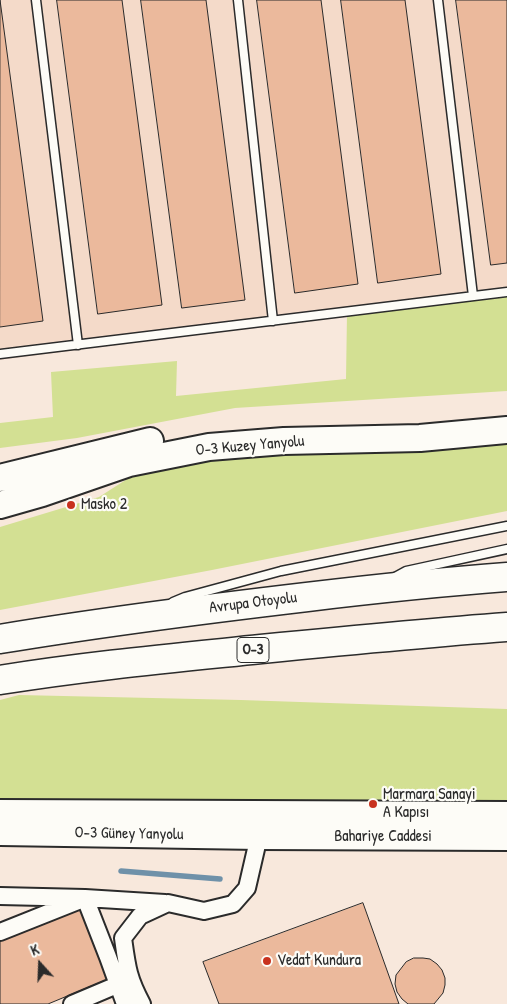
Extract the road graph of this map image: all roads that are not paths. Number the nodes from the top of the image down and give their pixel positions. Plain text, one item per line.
1 (36, 0) edge
2 (238, 0) edge
3 (438, 0) edge
4 (507, 292) edge
5 (473, 296) junction
6 (273, 321) junction
7 (78, 345) junction
8 (0, 354) edge
9 (507, 415) edge
10 (507, 430) edge
11 (0, 478) edge
12 (0, 506) edge
13 (507, 526) edge
14 (507, 549) edge
15 (507, 577) edge
16 (371, 589) junction
17 (146, 616) junction
18 (507, 627) edge
19 (1, 639) edge
20 (0, 680) edge
21 (0, 813) edge
22 (507, 815) edge
23 (259, 825) junction
24 (0, 832) edge
25 (507, 838) edge
26 (0, 896) edge
27 (84, 898) junction
28 (168, 903) junction
29 (0, 932) edge
30 (125, 985) junction
31 (72, 1004) edge
32 (125, 1004) edge
33 (142, 1004) edge

1 - 7 lane
2 - 6 lane
3 - 5 lane
4 - 5 lane
5 - 6 lane
6 - 7 lane
7 - 8 lane
9 - 11 main road, O-3 Kuzey Yanyolu
10 - 12 main road, O-3 Kuzey Yanyolu
13 - 17 lane
14 - 16 lane
15 - 16 highway, Avrupa Otoyolu
16 - 17 highway, Avrupa Otoyolu
17 - 19 highway, Avrupa Otoyolu
18 - 20 highway, O-3
21 - 23 main road, O-3 Güney Yanyolu
22 - 23 main road
23 - 24 main road, O-3 Güney Yanyolu
23 - 25 main road, Bahariye Caddesi
23 - 28 street
26 - 27 street
27 - 28 street
27 - 29 street
27 - 30 street
28 - 30 street
30 - 31 street
30 - 32 street
30 - 33 street

